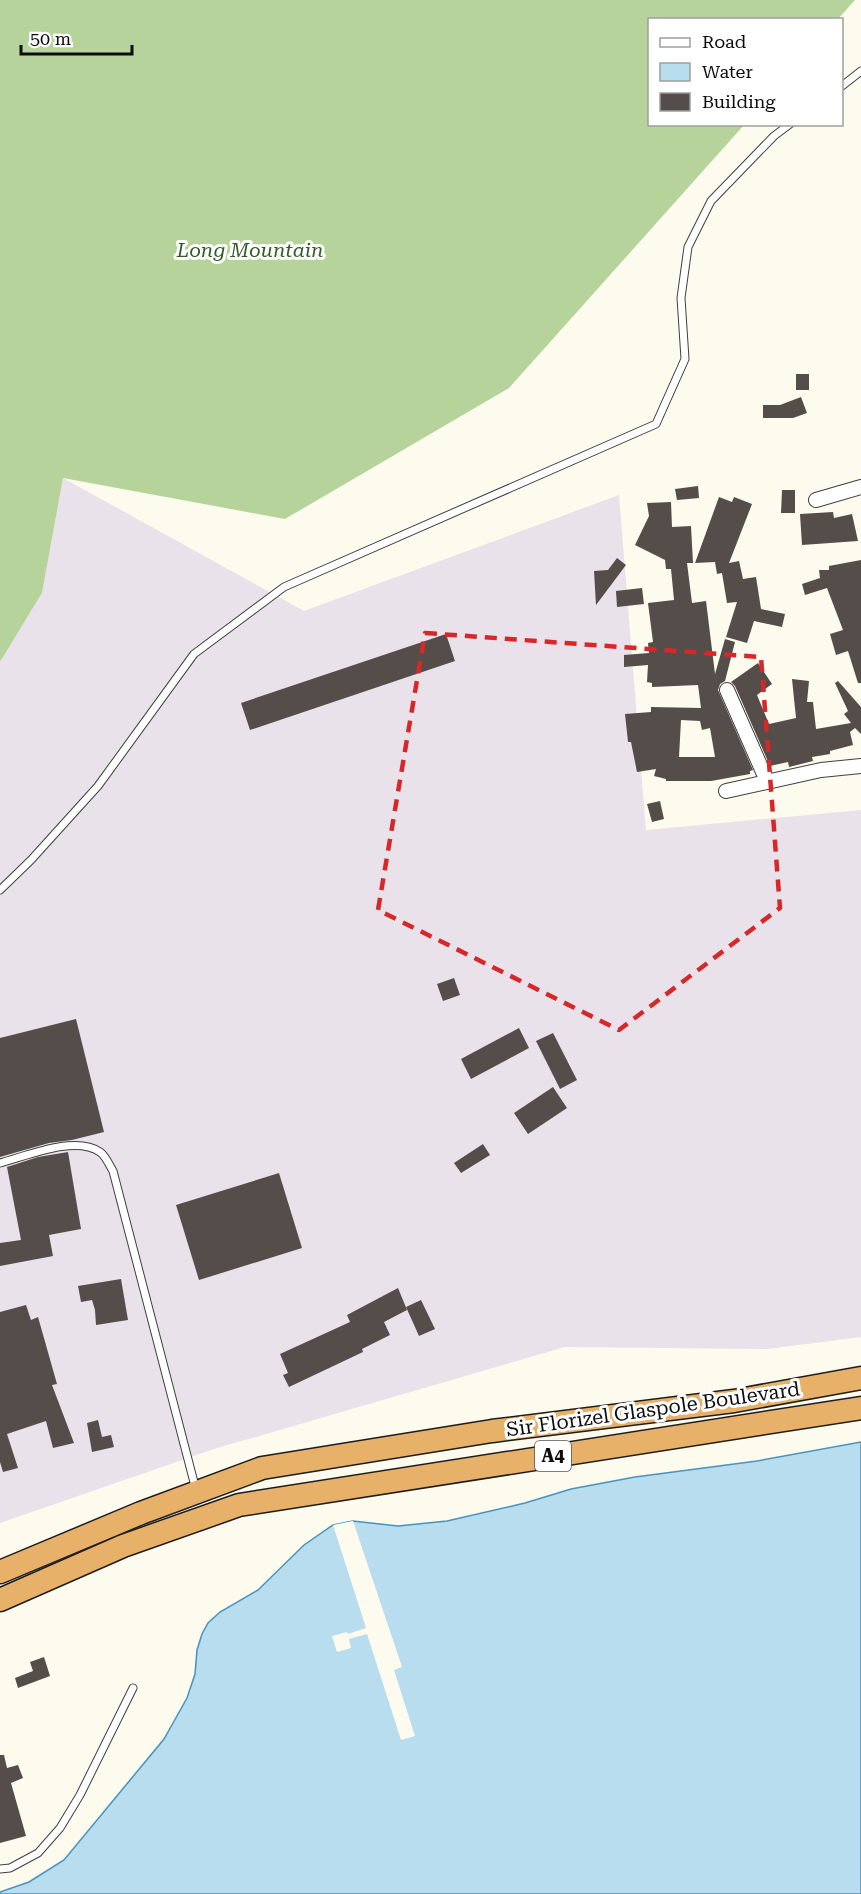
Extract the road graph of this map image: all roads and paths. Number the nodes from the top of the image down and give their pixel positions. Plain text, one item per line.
1 (861, 71) edge
2 (843, 85) edge
3 (787, 126) edge
4 (861, 487) edge
5 (816, 500) dead end
6 (728, 690) dead end
7 (861, 766) edge
8 (767, 781) junction
9 (726, 791) dead end
10 (0, 890) edge
11 (0, 1163) edge
12 (861, 1378) edge
13 (861, 1408) edge
14 (196, 1492) junction
15 (0, 1572) edge
16 (0, 1600) edge
17 (133, 1689) dead end
18 (0, 1869) edge

1 - 2 lane
3 - 10 lane
4 - 5 street
6 - 8 street
7 - 8 street
8 - 9 street
11 - 14 lane
12 - 14 highway, Sir Florizel Glaspole Boulevard / A4
13 - 16 highway, Sir Florizel Glaspole Boulevard / A4
14 - 15 highway, Sir Florizel Glaspole Boulevard / A4
17 - 18 lane

